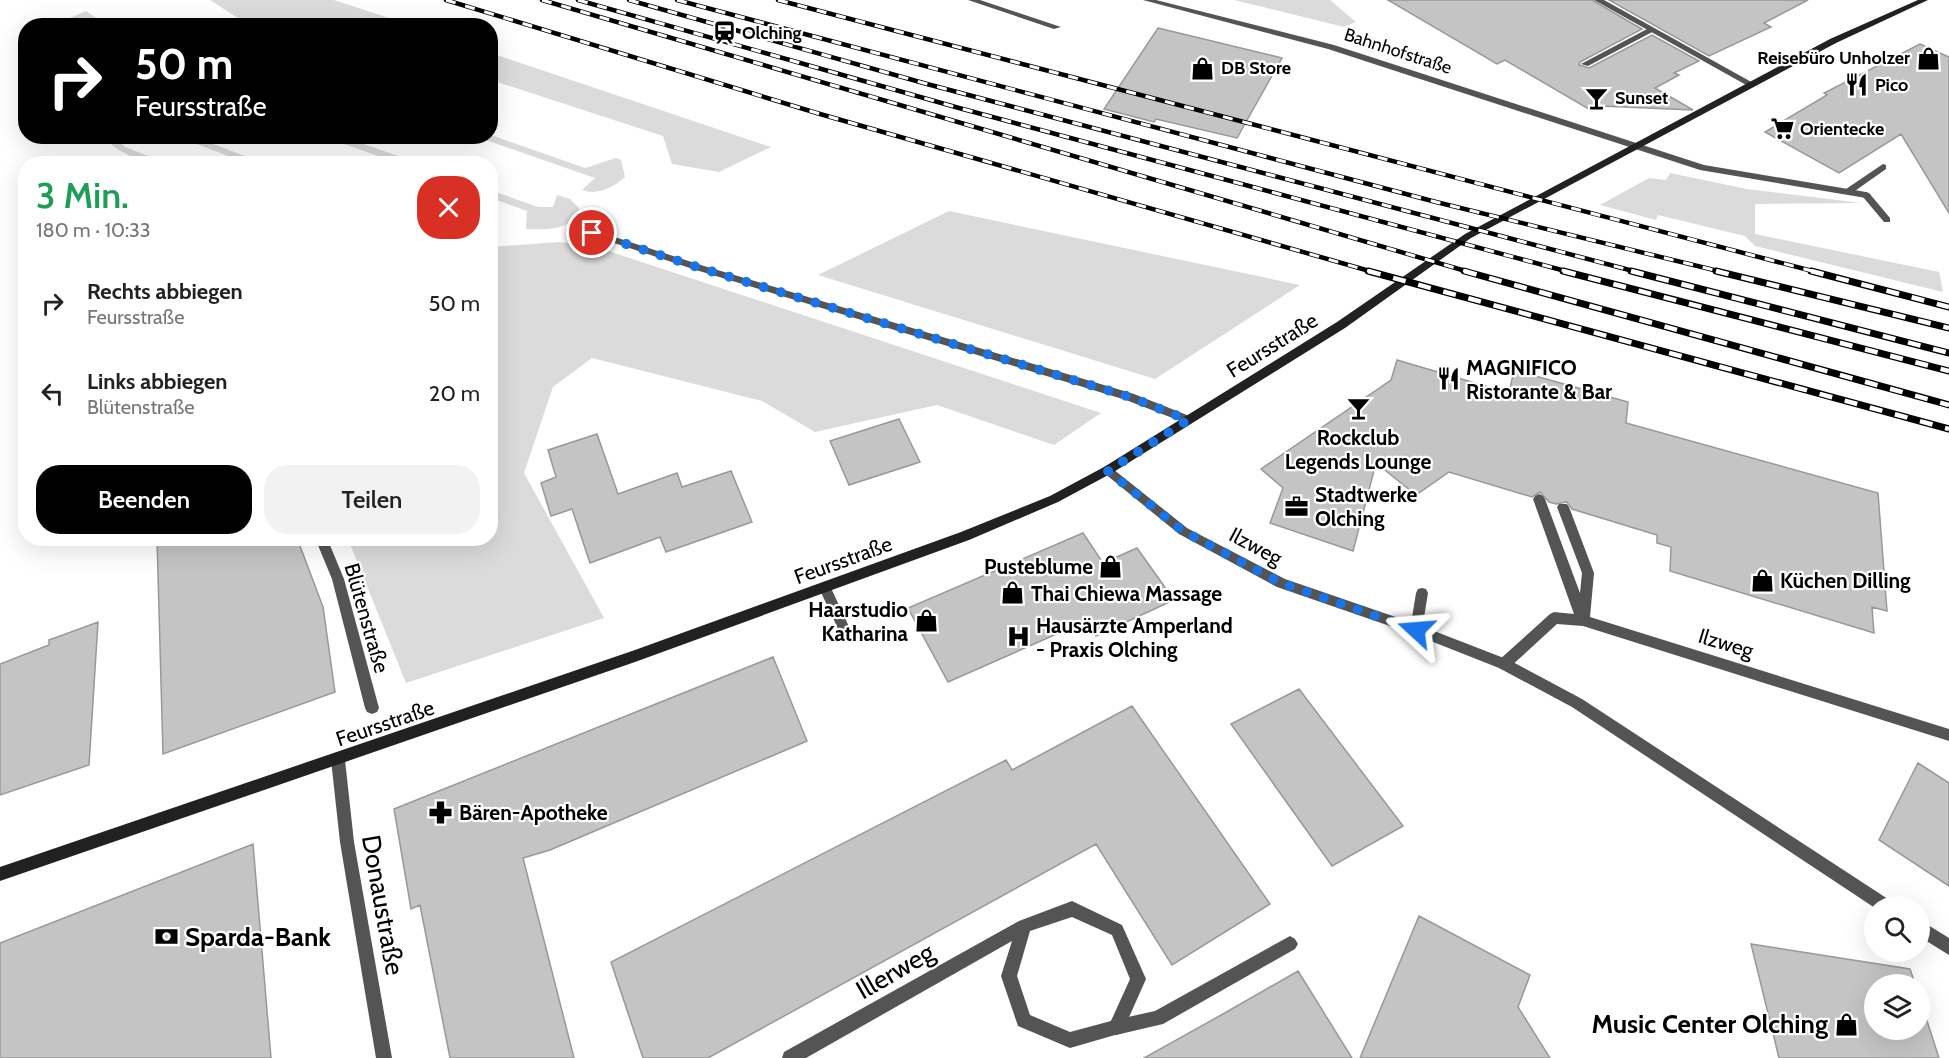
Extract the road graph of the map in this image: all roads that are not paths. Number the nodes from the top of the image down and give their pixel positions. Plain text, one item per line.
1 (972, 0) edge
2 (1148, 0) edge
3 (1598, 0) edge
4 (1924, 0) edge
5 (1057, 27) dead end
6 (1652, 30) junction
7 (1585, 64) dead end
8 (1751, 84) junction
9 (1635, 146) junction
10 (1882, 167) dead end
11 (1849, 191) junction
12 (1887, 220) dead end
13 (592, 233) dead end
14 (1188, 420) junction
15 (1108, 471) junction
16 (1539, 499) dead end
17 (1563, 507) dead end
18 (324, 546) edge
19 (825, 588) junction
20 (1422, 593) dead end
21 (1582, 620) junction
22 (1416, 630) junction
23 (845, 631) dead end
24 (1504, 664) junction
25 (372, 708) dead end
26 (1949, 735) edge
27 (338, 760) junction
28 (0, 874) edge
29 (1871, 896) edge
30 (1024, 926) junction
31 (1930, 935) edge
32 (1290, 944) dead end
33 (1949, 947) edge
34 (1116, 1027) junction
35 (384, 1058) edge
36 (790, 1058) edge

1 - 5 street
2 - 9 street, Bahnhofstraße
3 - 6 street
4 - 8 street, Feursstraße
6 - 7 street
6 - 8 street
8 - 9 street, Feursstraße
9 - 11 street, Bahnhofstraße
9 - 14 street, Feursstraße
10 - 11 street
11 - 12 street, Bahnhofstraße
13 - 14 street
14 - 15 street, Feursstraße
15 - 19 street, Feursstraße
15 - 22 street, Ilzweg
16 - 21 street
17 - 21 street
18 - 25 street, Blütenstraße
19 - 23 street
19 - 27 street, Feursstraße
20 - 22 street
21 - 24 street, Ilzweg
21 - 26 street, Ilzweg
22 - 24 street, Ilzweg
24 - 29 street, Ilzweg
27 - 28 street, Feursstraße
27 - 35 street, Donaustraße
30 - 34 street
30 - 34 street, Illerweg
30 - 36 street, Illerweg
31 - 33 street
32 - 34 street

